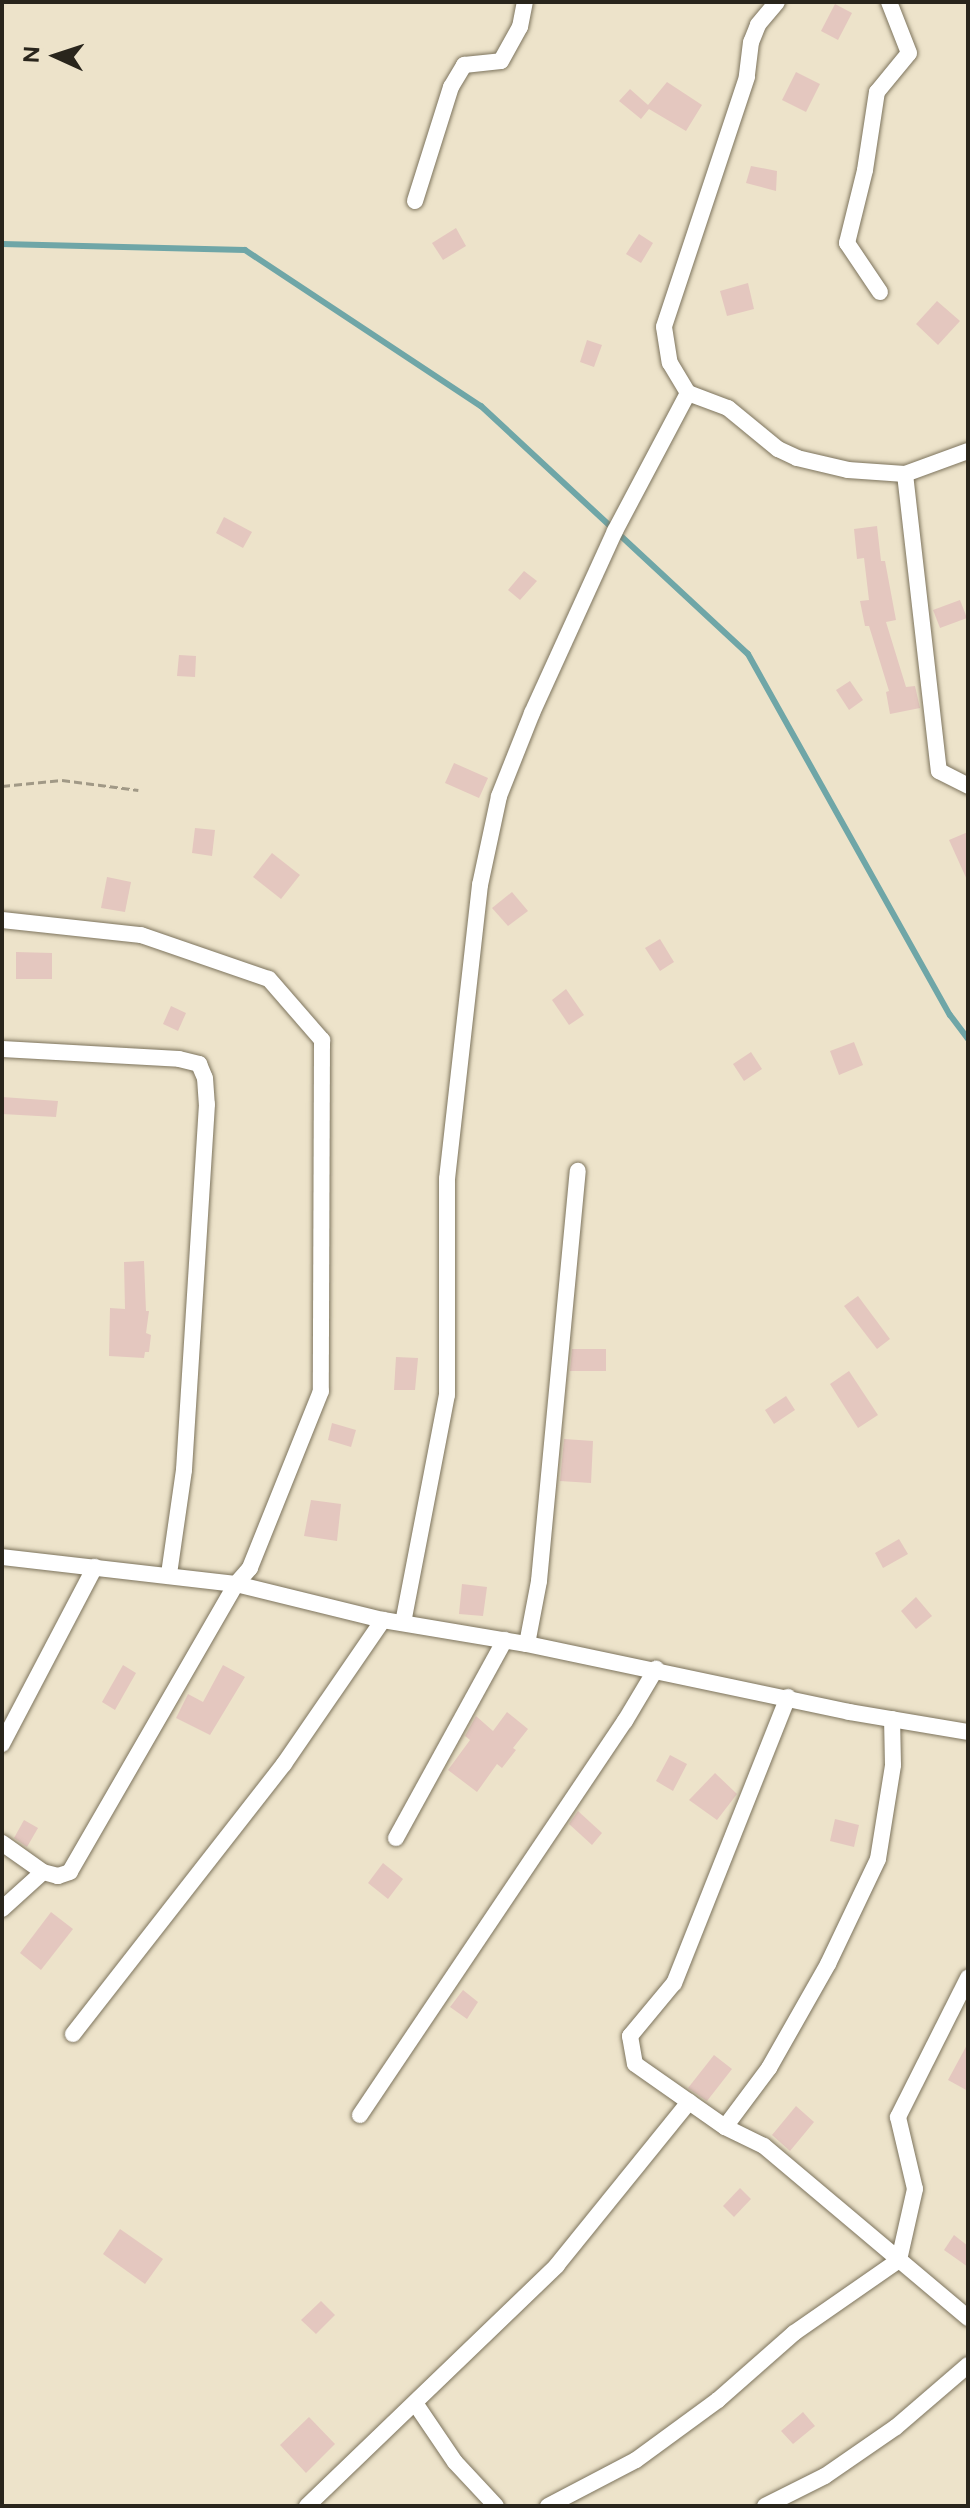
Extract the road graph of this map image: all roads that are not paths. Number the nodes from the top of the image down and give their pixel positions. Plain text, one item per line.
1 (525, 2) edge
2 (777, 2) edge
3 (889, 2) edge
4 (415, 201) dead end
5 (880, 292) dead end
6 (688, 393) junction
7 (968, 451) edge
8 (905, 474) junction
9 (968, 786) edge
10 (2, 920) edge
11 (2, 1049) edge
12 (578, 1171) dead end
13 (2, 1557) edge
14 (95, 1567) junction
15 (169, 1574) junction
16 (236, 1584) junction
17 (383, 1620) junction
18 (403, 1623) junction
19 (505, 1640) junction
20 (527, 1644) junction
21 (656, 1669) junction
22 (788, 1697) junction
23 (892, 1719) junction
24 (968, 1732) edge
25 (2, 1744) edge
26 (396, 1838) dead end
27 (2, 1843) edge
28 (43, 1872) junction
29 (2, 1909) edge
30 (968, 1978) edge
31 (73, 2034) dead end
32 (689, 2102) junction
33 (360, 2115) dead end
34 (725, 2127) junction
35 (899, 2260) junction
36 (968, 2318) edge
37 (968, 2365) edge
38 (415, 2403) junction
39 (307, 2506) edge
40 (496, 2506) edge
41 (548, 2506) edge
42 (765, 2506) edge

1 - 4 street
2 - 6 street
3 - 5 street
6 - 8 street
6 - 18 street
7 - 8 street
8 - 9 street
10 - 16 street
11 - 15 street
12 - 20 street
13 - 14 street
14 - 15 street
14 - 25 street
15 - 16 street
16 - 17 street
16 - 28 street
17 - 18 street
17 - 31 street
18 - 19 street
19 - 20 street
19 - 26 street
20 - 21 street
21 - 22 street
21 - 33 street
22 - 23 street
22 - 32 street
23 - 24 street
23 - 34 street
27 - 28 street
28 - 29 street
30 - 35 street
32 - 34 street
32 - 38 street
34 - 35 street
35 - 36 street
35 - 41 street
37 - 42 street
38 - 39 street
38 - 40 street

